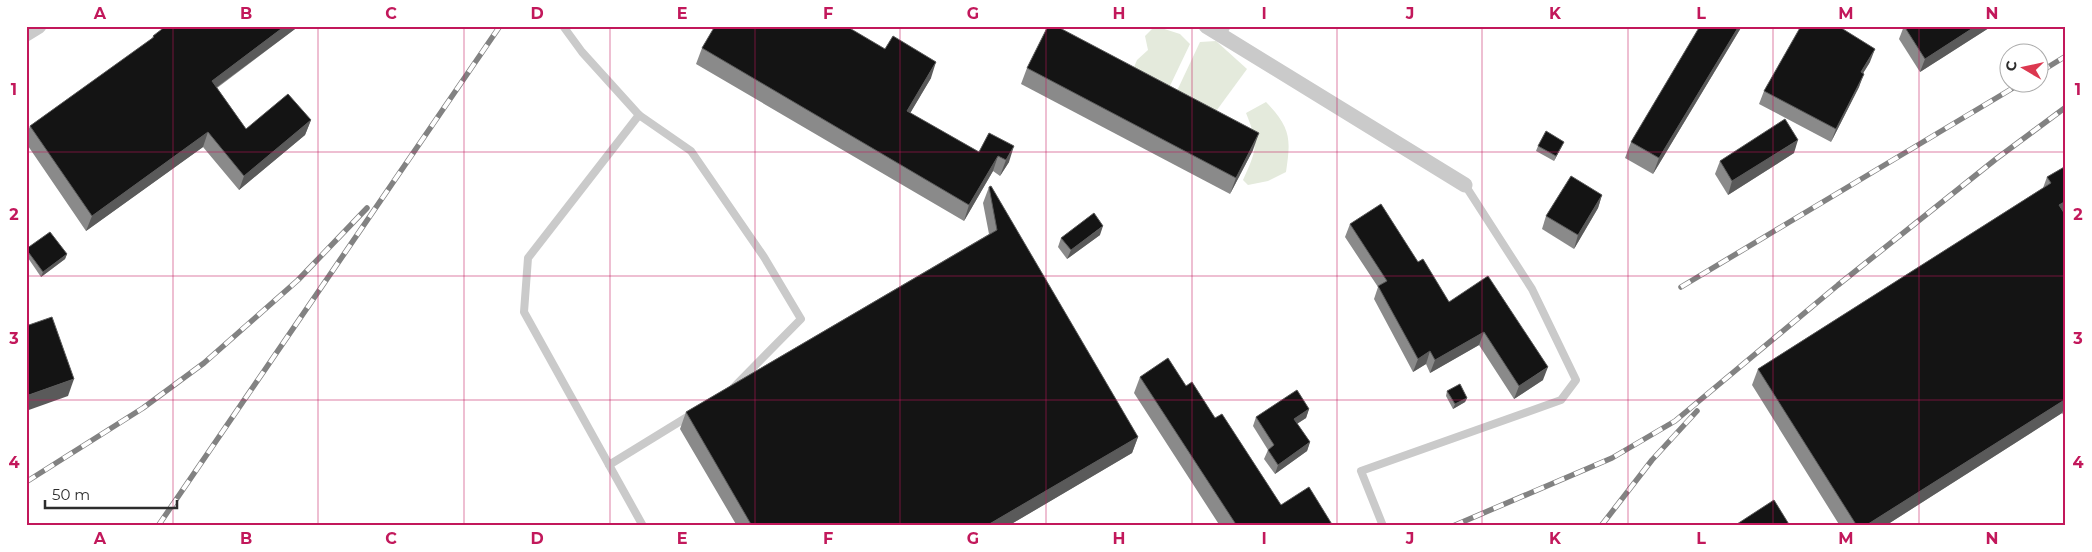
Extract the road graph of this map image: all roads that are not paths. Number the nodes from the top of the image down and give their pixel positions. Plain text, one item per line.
1 (39, 26) edge
2 (563, 26) edge
3 (1206, 26) edge
4 (1224, 31) edge
5 (26, 34) edge
6 (639, 115) junction
7 (1465, 185) joint
8 (730, 391) edge
9 (697, 411) edge
10 (609, 465) junction
11 (643, 526) edge
12 (1383, 526) edge

1 - 5 street
2 - 6 lane
3 - 4 street
4 - 7 street
6 - 8 lane
6 - 10 lane
7 - 12 lane
9 - 10 lane
10 - 11 lane

